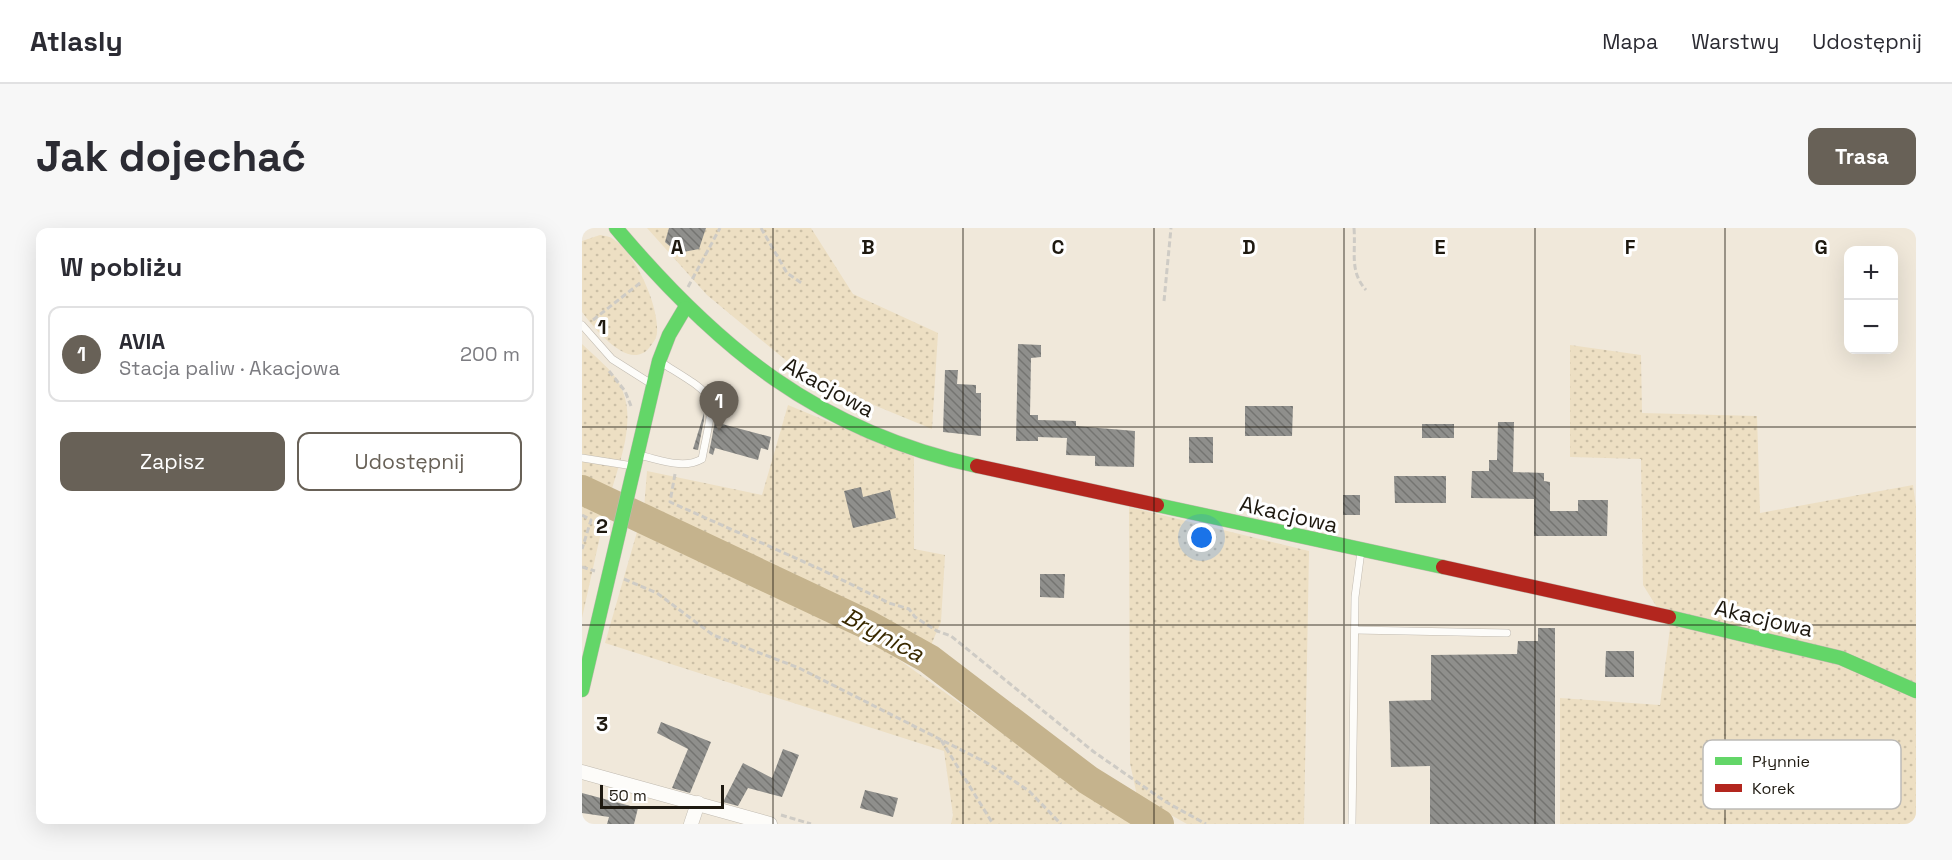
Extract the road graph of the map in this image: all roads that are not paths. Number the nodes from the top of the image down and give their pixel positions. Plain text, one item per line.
1 (616, 228) edge
2 (682, 304) junction
3 (583, 326) edge
4 (659, 361) junction
5 (654, 386) junction
6 (582, 458) edge
7 (636, 464) junction
8 (1360, 551) junction
9 (1355, 630) junction
10 (1506, 633) dead end
11 (582, 690) edge
12 (1916, 691) edge
13 (582, 772) edge
14 (698, 803) junction
15 (692, 824) edge
16 (770, 824) edge
17 (1352, 824) edge

1 - 2 street, Akacjowa
2 - 4 street
2 - 8 street, Akacjowa
3 - 5 lane
4 - 5 street
4 - 7 lane
5 - 7 street
6 - 7 lane
7 - 11 street
8 - 9 lane
8 - 12 street, Akacjowa
9 - 10 lane
9 - 17 lane
13 - 14 street
14 - 15 street
14 - 16 street

